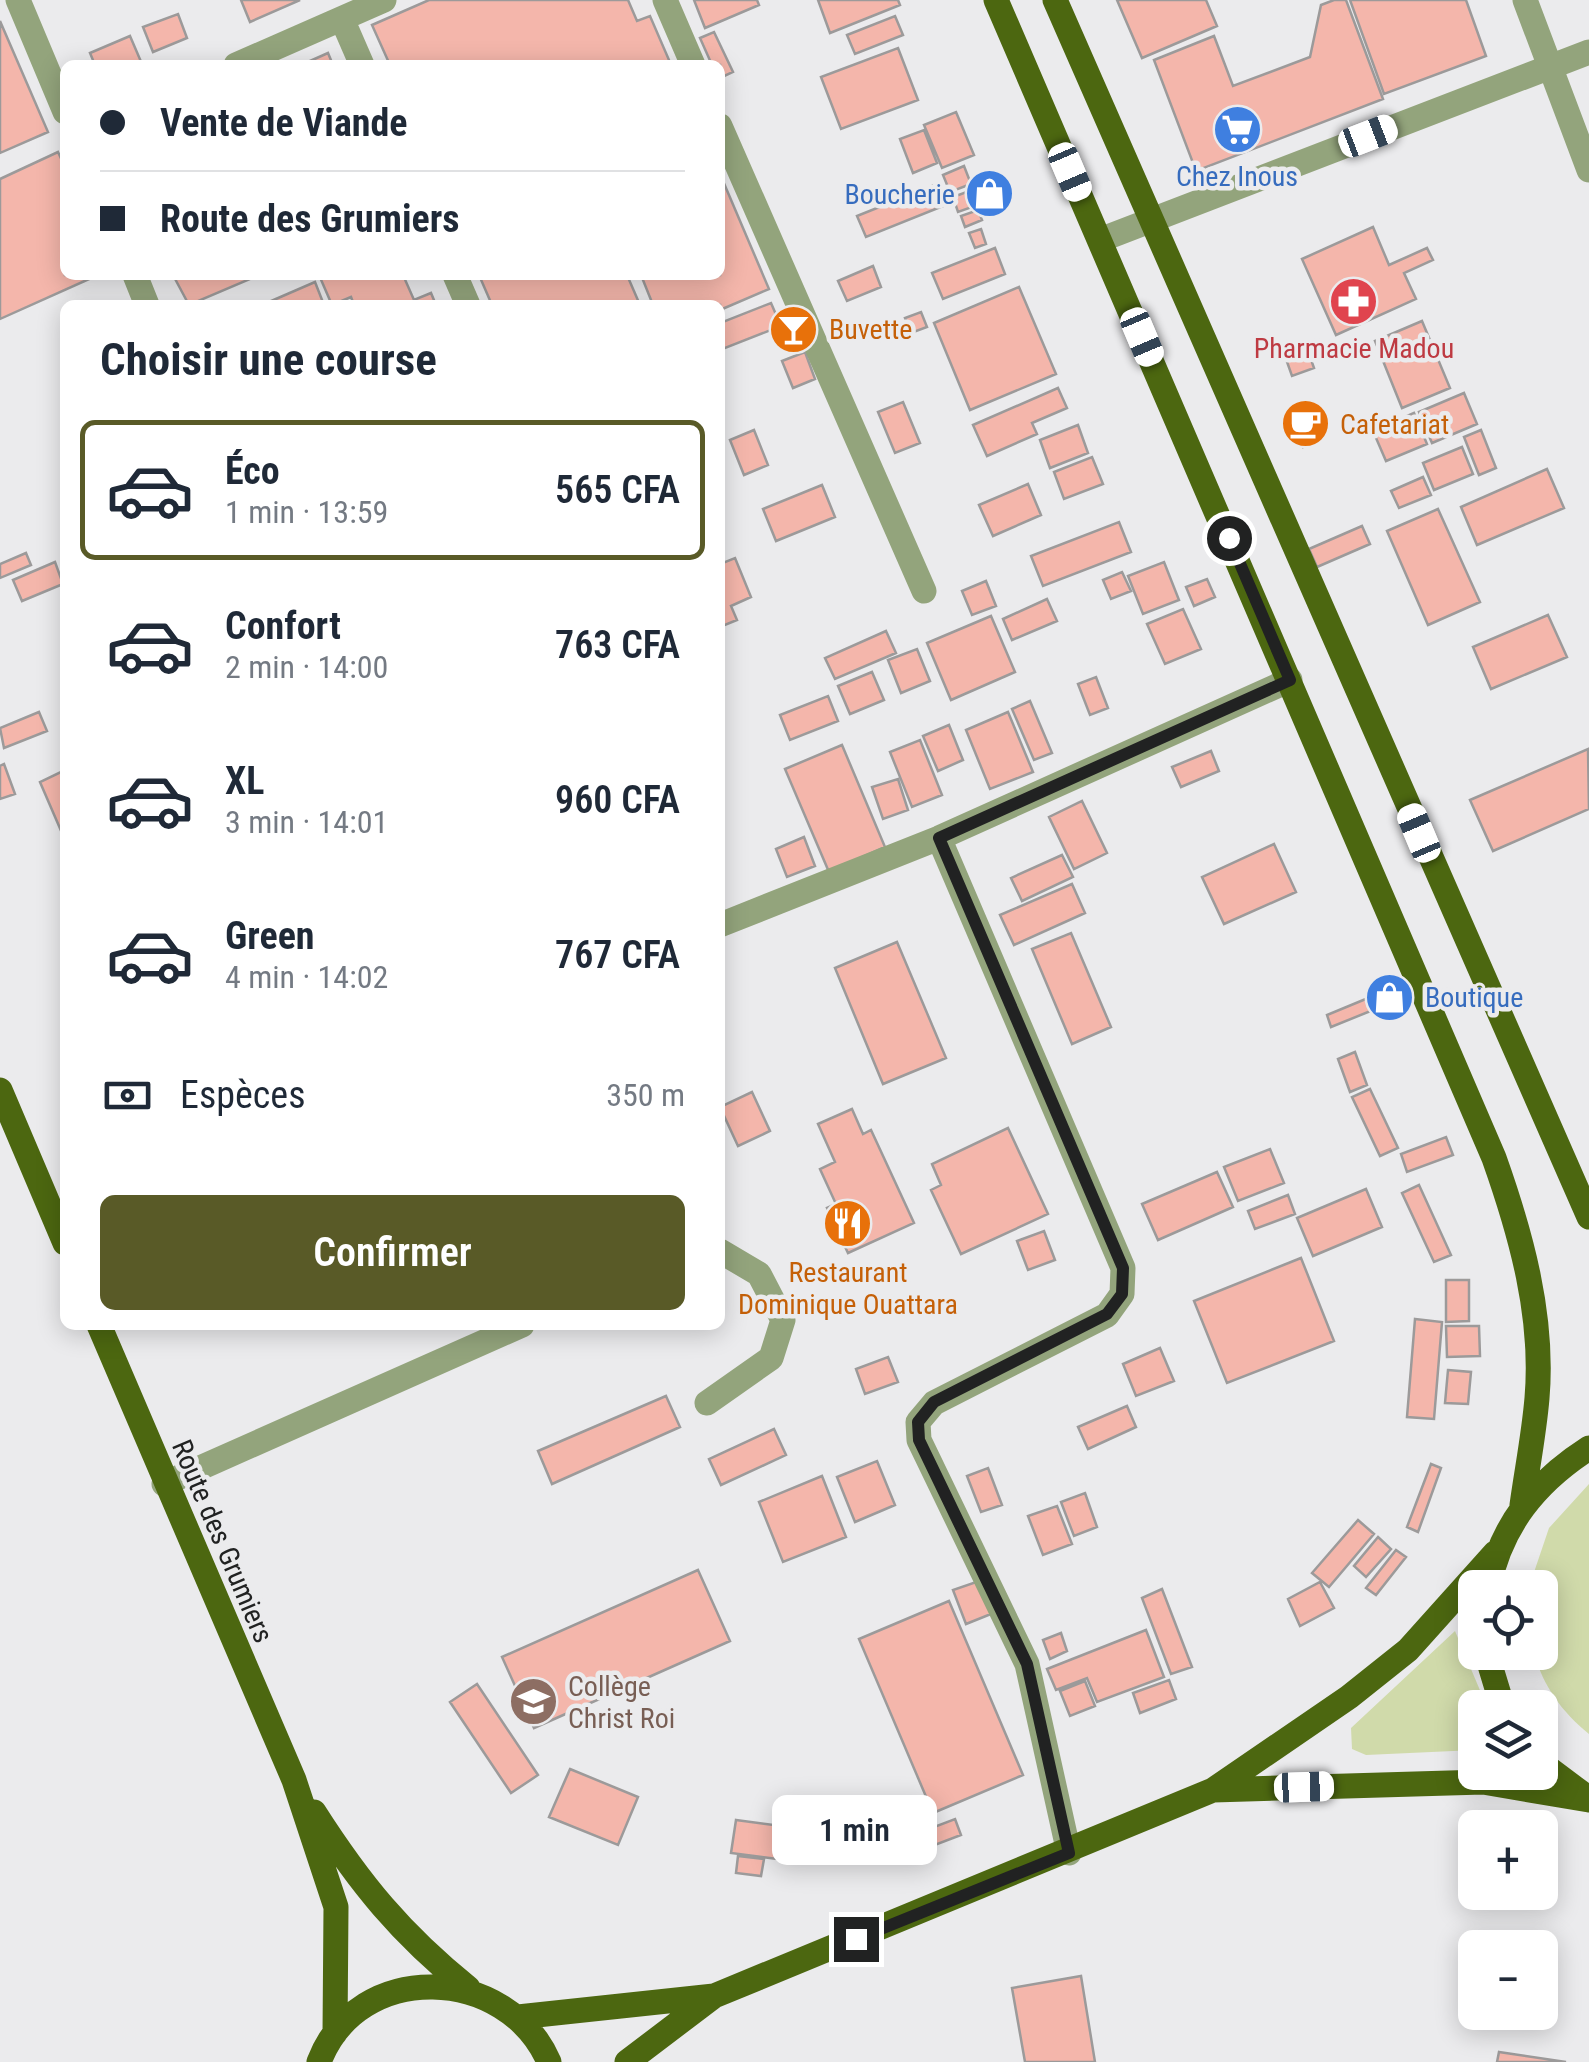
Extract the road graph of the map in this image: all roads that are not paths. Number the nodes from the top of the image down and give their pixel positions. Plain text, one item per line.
1 (18, 0) edge
2 (384, 0) edge
3 (665, 0) edge
4 (996, 0) edge
5 (1054, 0) edge
6 (1524, 0) edge
7 (342, 18) junction
8 (1589, 52) edge
9 (247, 60) edge
10 (360, 60) edge
11 (691, 60) edge
12 (1548, 68) junction
13 (60, 100) edge
14 (725, 137) edge
15 (1589, 170) edge
16 (1153, 219) junction
17 (1100, 240) junction
18 (924, 591) dead end
19 (1290, 680) junction
20 (939, 838) junction
21 (725, 924) edge
22 (0, 1090) edge
23 (56, 1197) edge
24 (1589, 1217) edge
25 (725, 1254) edge
26 (101, 1330) edge
27 (511, 1330) edge
28 (707, 1403) dead end
29 (1589, 1448) edge
30 (164, 1484) junction
31 (1522, 1505) junction
32 (1495, 1554) junction
33 (1492, 1570) edge
34 (1558, 1776) edge
35 (294, 1780) junction
36 (1213, 1790) junction
37 (1589, 1800) edge
38 (1069, 1853) junction
39 (472, 1991) junction
40 (714, 1996) junction
41 (518, 2017) junction
42 (335, 2034) junction
43 (318, 2062) edge
44 (549, 2062) edge
45 (626, 2062) edge

1 - 13 street
2 - 7 street
3 - 11 street
4 - 17 main road
5 - 16 main road
6 - 12 street
7 - 9 street
7 - 10 street
8 - 12 street
12 - 15 street
12 - 16 street
14 - 18 street
16 - 17 street
16 - 24 main road
17 - 19 main road
19 - 20 street
19 - 31 main road
20 - 21 street
20 - 38 street
22 - 23 main road
25 - 28 street
26 - 30 main road, Route des Grumiers
27 - 30 street
29 - 31 main road
30 - 35 main road, Route des Grumiers
31 - 32 main road
32 - 33 main road
32 - 36 main road
34 - 37 main road
35 - 39 main road
35 - 42 main road
36 - 37 main road
36 - 38 main road
38 - 40 main road
39 - 41 main road
39 - 42 main road
40 - 41 main road
40 - 45 main road
41 - 44 main road
42 - 43 main road

